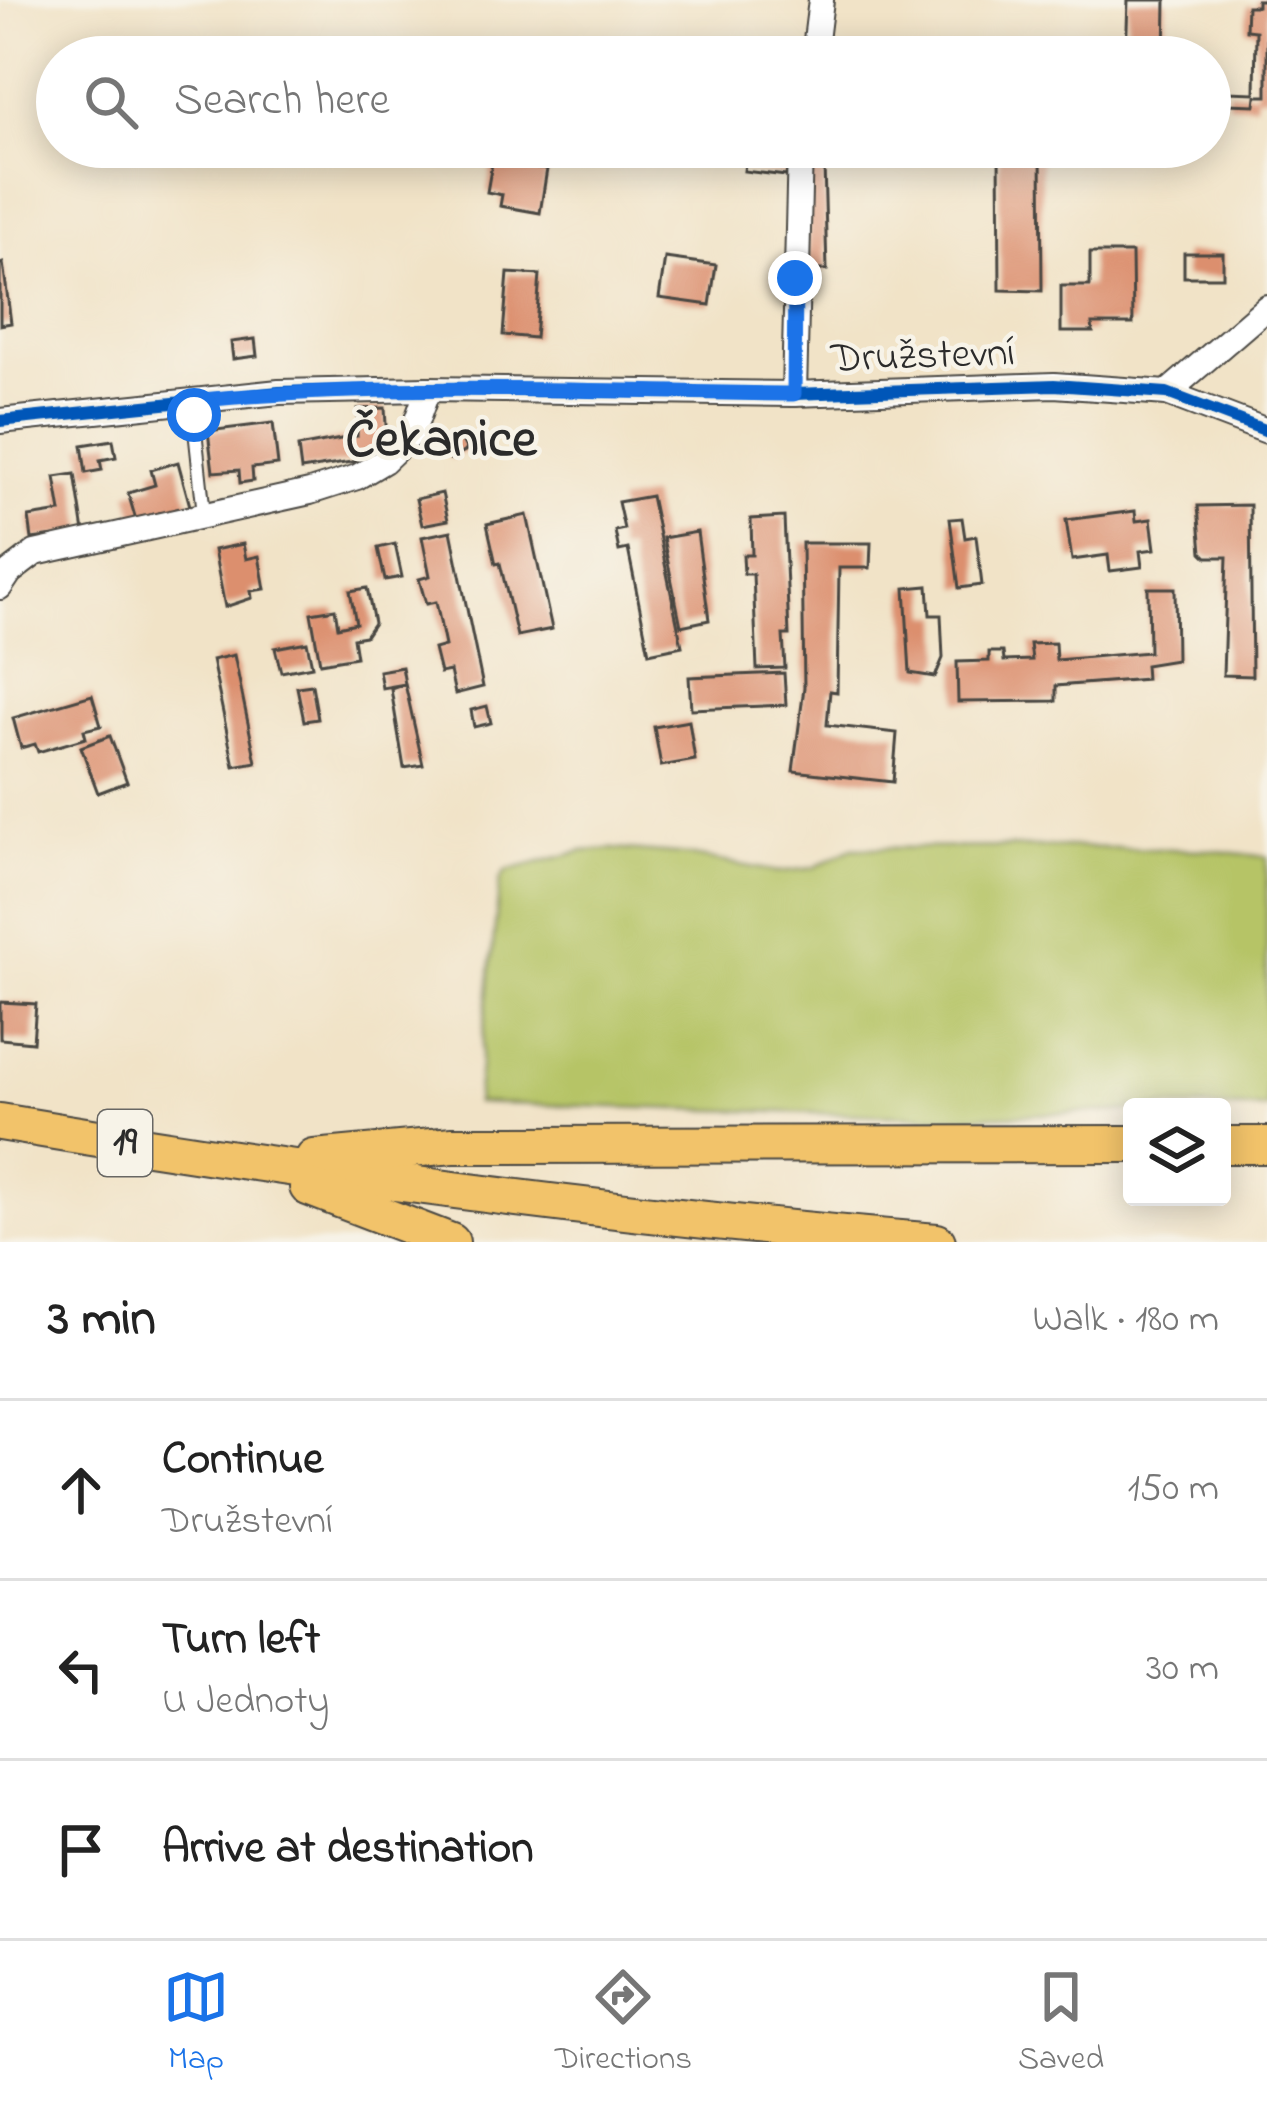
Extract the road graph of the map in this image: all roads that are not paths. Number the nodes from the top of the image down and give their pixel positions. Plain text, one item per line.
1 (821, 0) edge
2 (817, 36) edge
3 (799, 168) edge
4 (1267, 307) edge
5 (428, 389) junction
6 (1167, 393) junction
7 (794, 394) junction
8 (192, 401) junction
9 (0, 421) edge
10 (1267, 431) edge
11 (204, 514) junction
12 (0, 587) edge
13 (0, 1122) edge
14 (1123, 1144) edge
15 (1231, 1144) edge
16 (1267, 1145) edge
17 (249, 1163) junction
18 (451, 1242) edge
19 (937, 1242) edge

1 - 2 street
3 - 7 street
4 - 6 street
5 - 7 street, Družstevní
5 - 8 street, Družstevní
5 - 11 street
6 - 7 street, Družstevní
6 - 10 street, Družstevní
8 - 9 street, Družstevní
8 - 11 lane
11 - 12 street
13 - 17 main road, 19
14 - 17 main road
15 - 16 main road
17 - 18 main road
17 - 19 main road, 19

